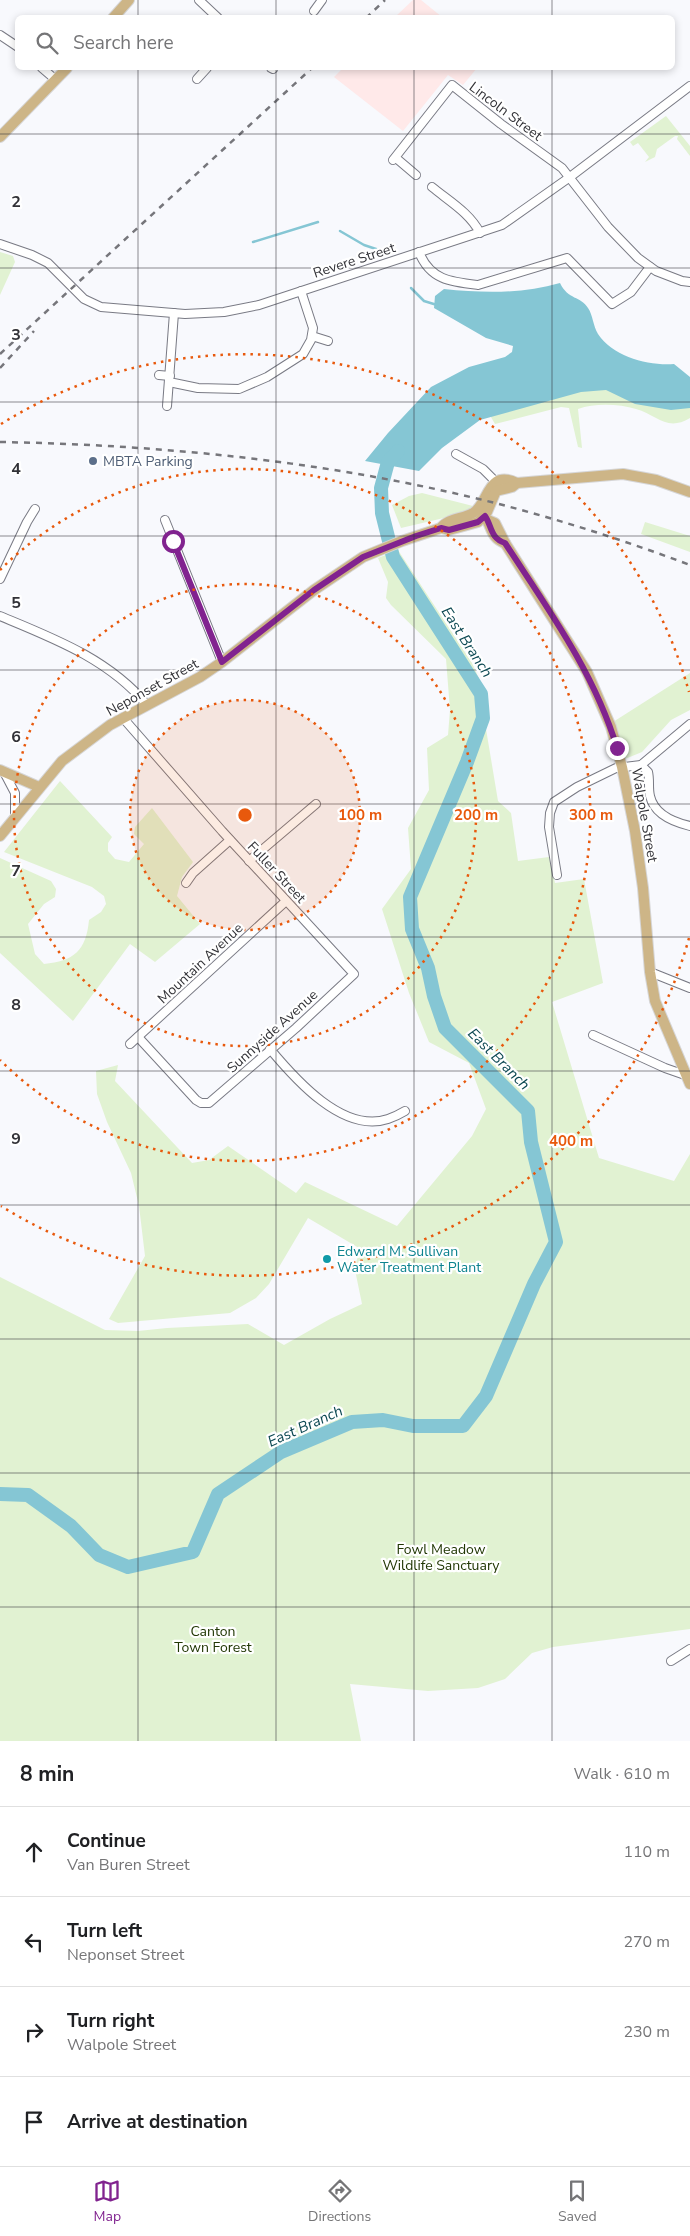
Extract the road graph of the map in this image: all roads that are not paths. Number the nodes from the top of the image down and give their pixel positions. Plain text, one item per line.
1 (129, 0) edge
2 (199, 0) edge
3 (322, 0) edge
4 (314, 11) dead end
5 (115, 15) edge
6 (215, 15) edge
7 (0, 35) edge
8 (15, 45) edge
9 (44, 70) edge
10 (65, 70) edge
11 (205, 70) edge
12 (197, 79) dead end
13 (56, 80) junction
14 (690, 86) edge
15 (0, 137) edge
16 (416, 175) dead end
17 (570, 177) junction
18 (432, 188) dead end
19 (480, 233) junction
20 (0, 244) edge
21 (419, 252) junction
22 (650, 266) junction
23 (690, 282) edge
24 (301, 291) junction
25 (174, 314) junction
26 (312, 336) junction
27 (328, 341) dead end
28 (159, 375) dead end
29 (169, 379) junction
30 (167, 406) dead end
31 (456, 454) dead end
32 (496, 482) junction
33 (516, 483) junction
34 (690, 492) edge
35 (35, 509) dead end
36 (483, 516) junction
37 (165, 520) dead end
38 (0, 579) edge
39 (0, 616) edge
40 (222, 662) junction
41 (147, 705) junction
42 (123, 718) junction
43 (690, 724) edge
44 (641, 765) junction
45 (622, 766) junction
46 (2, 771) edge
47 (39, 787) junction
48 (316, 804) dead end
49 (14, 818) junction
50 (690, 826) edge
51 (0, 836) edge
52 (230, 840) junction
53 (249, 861) junction
54 (557, 875) dead end
55 (186, 882) dead end
56 (286, 901) junction
57 (650, 972) junction
58 (354, 974) joint
59 (690, 988) edge
60 (593, 1036) dead end
61 (138, 1037) junction
62 (130, 1044) dead end
63 (270, 1049) junction
64 (687, 1079) edge
65 (405, 1111) dead end
66 (690, 1649) edge
67 (671, 1661) dead end

1 - 5 main road
2 - 6 street
3 - 4 street
7 - 8 street
9 - 13 street
10 - 13 main road
11 - 12 street
13 - 15 main road
14 - 17 street, Revere Street
16 - 17 street, Lincoln Street
17 - 19 street, Revere Street
17 - 22 street
18 - 19 street
19 - 21 street, Revere Street
20 - 25 street, Revere Street
21 - 22 street
21 - 24 street, Revere Street
22 - 23 street
24 - 25 street, Revere Street
24 - 26 street
25 - 29 street
26 - 27 street
26 - 29 street
28 - 29 street
29 - 30 street
31 - 32 street
32 - 33 main road
32 - 36 main road
33 - 34 main road
33 - 36 main road
35 - 38 street
36 - 40 main road, Neponset Street
36 - 45 main road, Walpole Street
37 - 40 street
39 - 41 street
40 - 41 main road, Neponset Street
41 - 42 main road, Neponset Street
42 - 47 main road, Neponset Street
42 - 52 street, Fuller Street
43 - 44 street
44 - 45 street
44 - 50 street
45 - 54 street
45 - 57 main road, Walpole Street
46 - 47 main road
46 - 49 street
47 - 49 main road, Neponset Street
48 - 53 street
49 - 51 main road, Neponset Street
52 - 53 street, Fuller Street
52 - 55 street
53 - 56 street, Fuller Street
56 - 58 street, Fuller Street
56 - 61 street, Mountain Avenue
57 - 59 street
57 - 64 main road, Walpole Street
58 - 63 street, Sunnyside Avenue
60 - 64 street
61 - 62 street, Mountain Avenue
61 - 63 street, Sunnyside Avenue
63 - 65 street
66 - 67 street

